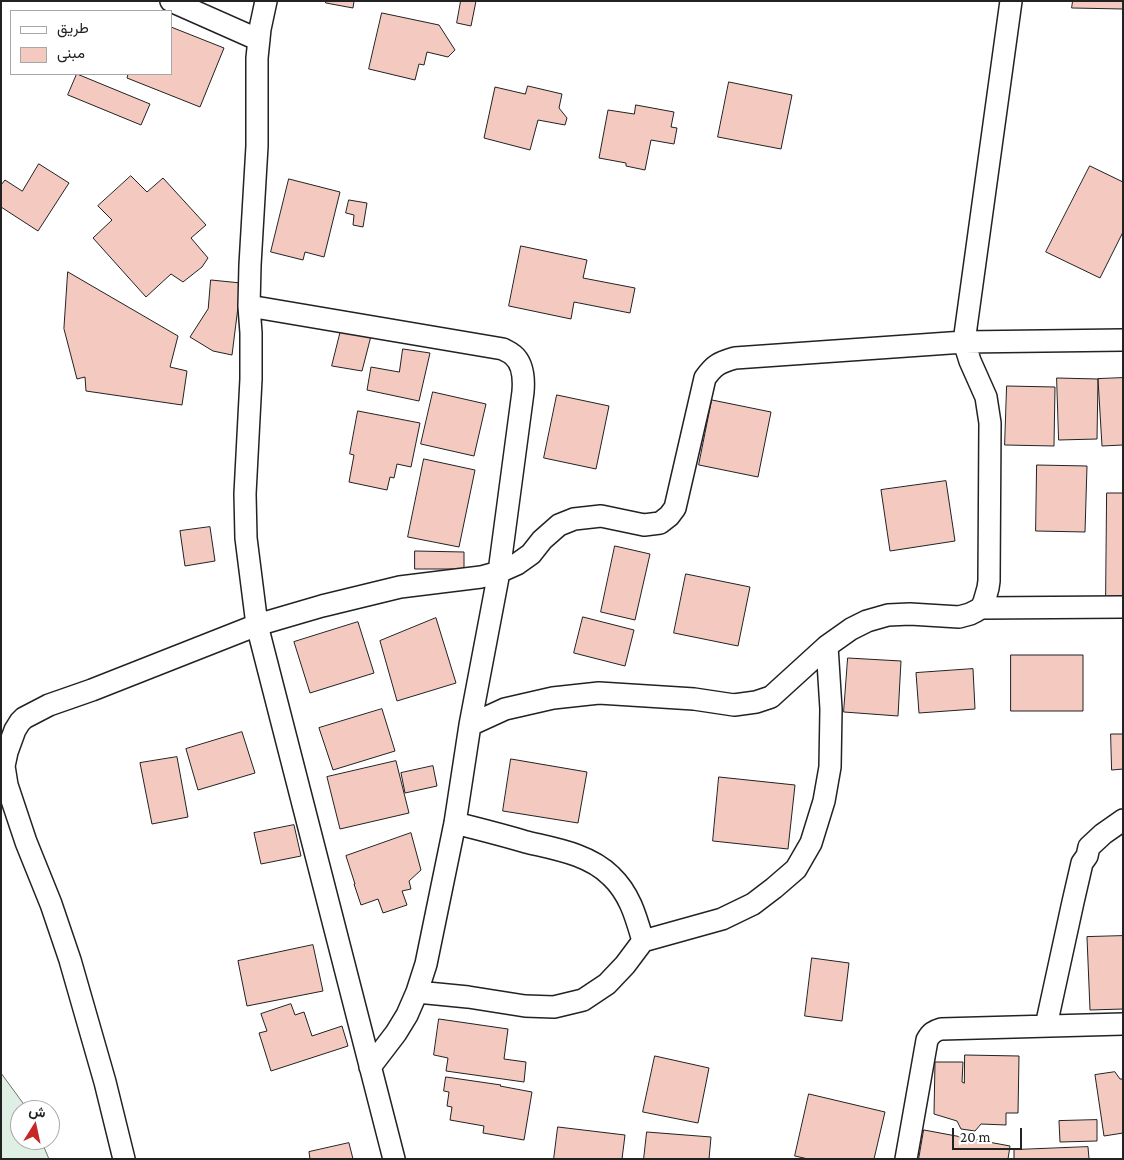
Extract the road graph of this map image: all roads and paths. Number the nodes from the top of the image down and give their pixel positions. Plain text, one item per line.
1 (171, 1) edge
2 (266, 1) edge
3 (1011, 1) edge
4 (259, 40) junction
5 (249, 306) junction
6 (1123, 340) edge
7 (964, 342) junction
8 (499, 572) junction
9 (1123, 607) edge
10 (981, 608) junction
11 (257, 625) junction
12 (827, 646) junction
13 (470, 725) junction
14 (1123, 820) edge
15 (455, 823) junction
16 (643, 941) junction
17 (417, 992) junction
18 (1123, 1024) edge
19 (1046, 1026) junction
20 (370, 1067) junction
21 (124, 1159) edge
22 (394, 1159) edge
23 (906, 1159) edge

1 - 4 street
2 - 4 street
3 - 7 street
4 - 5 street
5 - 8 street
5 - 11 street
6 - 7 street
7 - 8 street
7 - 10 street
8 - 11 street
8 - 13 street
9 - 10 street
10 - 12 street
11 - 20 street
11 - 21 street
12 - 13 street
12 - 16 street
13 - 15 street
14 - 19 street
15 - 16 street
15 - 17 street
16 - 17 street
17 - 20 street
18 - 19 street
19 - 23 street
20 - 22 street

